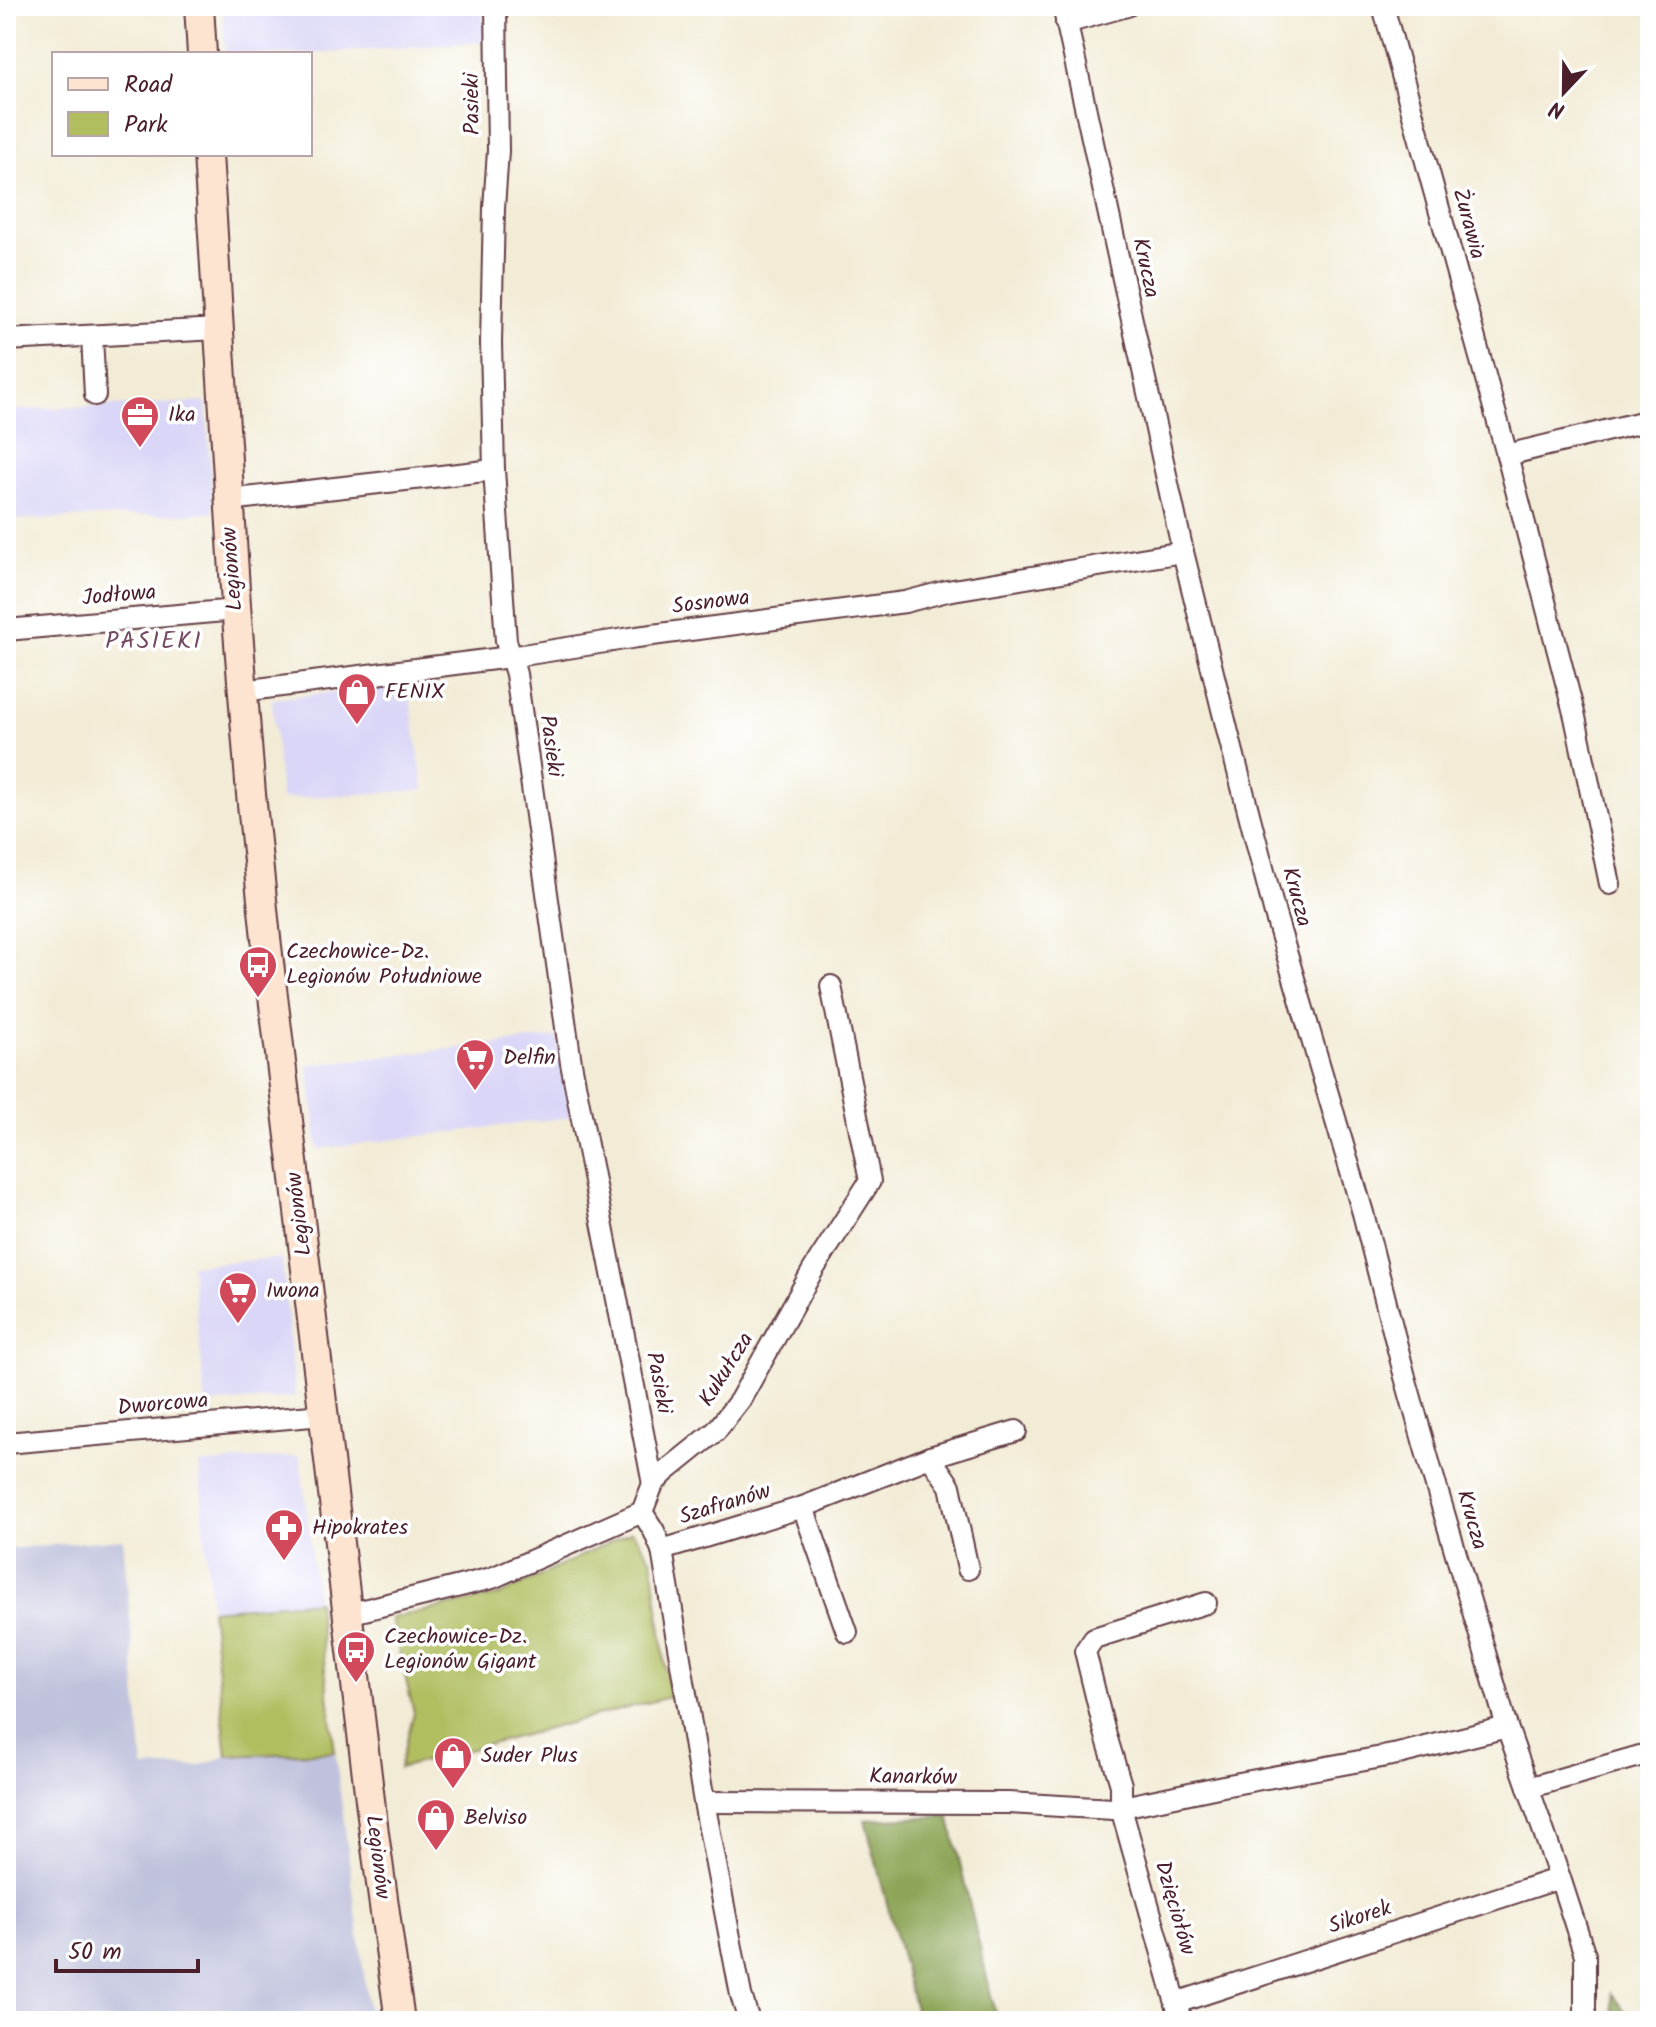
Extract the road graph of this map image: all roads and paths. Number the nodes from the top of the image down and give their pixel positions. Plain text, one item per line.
1 (199, 6) edge
2 (496, 6) edge
3 (1127, 6) edge
4 (1383, 6) edge
5 (1065, 15) edge
6 (202, 52) edge
7 (208, 156) edge
8 (219, 329) junction
9 (92, 336) junction
10 (6, 340) edge
11 (95, 395) dead end
12 (1650, 420) edge
13 (1507, 455) junction
14 (494, 470) junction
15 (228, 500) junction
16 (1183, 552) junction
17 (236, 610) junction
18 (6, 630) edge
19 (510, 657) junction
20 (242, 691) junction
21 (1610, 884) dead end
22 (831, 986) dead end
23 (323, 1415) junction
24 (1016, 1431) dead end
25 (6, 1443) edge
26 (930, 1457) junction
27 (653, 1484) junction
28 (803, 1507) junction
29 (642, 1512) junction
30 (662, 1550) junction
31 (968, 1569) dead end
32 (1206, 1603) dead end
33 (348, 1614) junction
34 (847, 1632) dead end
35 (1507, 1727) junction
36 (1650, 1753) edge
37 (1528, 1788) junction
38 (704, 1802) junction
39 (1121, 1808) junction
40 (1560, 1878) junction
41 (1178, 2012) edge
42 (400, 2021) edge
43 (749, 2021) edge
44 (1585, 2021) edge

1 - 6 street
2 - 14 street, Pasieki
3 - 5 street
4 - 13 street, Żurawia
5 - 16 street, Krucza
7 - 8 street, Legionów
8 - 9 street
8 - 15 street, Legionów
9 - 10 street
9 - 11 street
12 - 13 street
13 - 21 street, Żurawia
14 - 15 street, Legionów
14 - 19 street, Pasieki
15 - 17 street, Legionów
16 - 19 street, Sosnowa
16 - 35 street, Krucza
17 - 18 street, Jodłowa
17 - 20 street, Legionów
19 - 20 street, Sosnowa
19 - 27 street, Pasieki
20 - 23 street, Legionów
22 - 27 street, Kukułcza
23 - 25 street, Dworcowa
23 - 33 street, Legionów
24 - 26 street, Szafranów
26 - 28 street, Szafranów
26 - 31 street
27 - 29 street, Kukułcza
28 - 30 street, Szafranów
28 - 34 street, Szafranów
29 - 30 street
29 - 33 street
30 - 38 street
32 - 39 street
33 - 42 street, Legionów
35 - 37 street, Krucza
35 - 39 street, Kanarków
36 - 37 street
37 - 40 street, Krucza
38 - 39 street, Kanarków
38 - 43 street
39 - 41 street, Dzięciołów
40 - 41 street, Sikorek
40 - 44 street, Krucza

